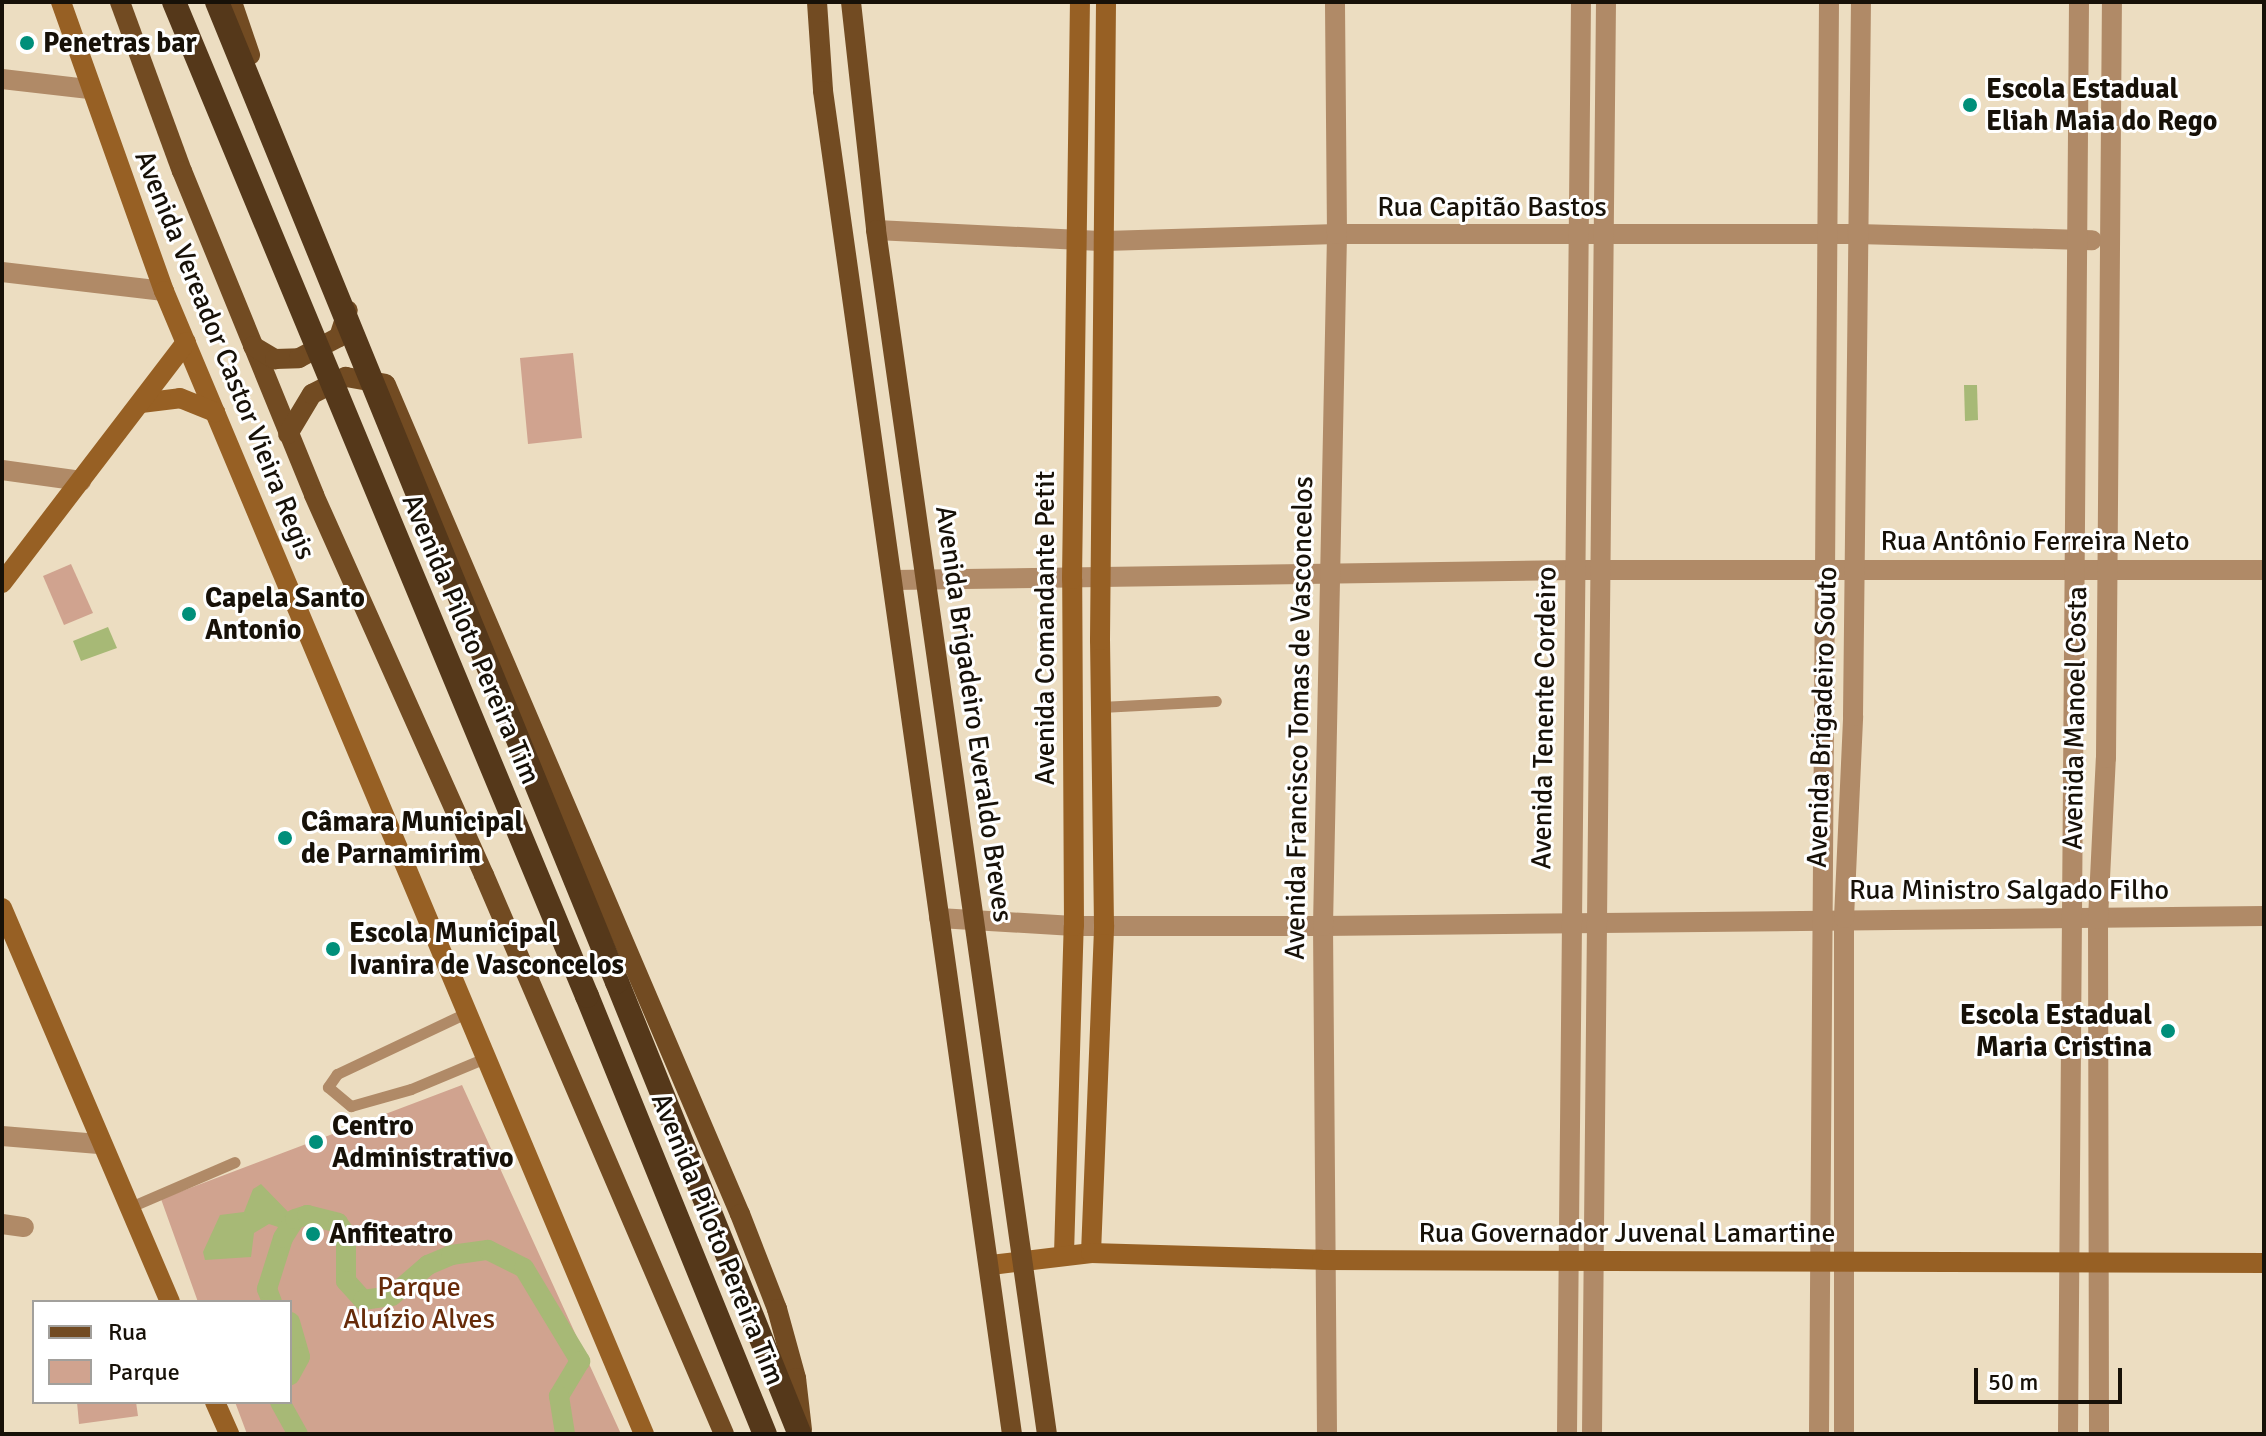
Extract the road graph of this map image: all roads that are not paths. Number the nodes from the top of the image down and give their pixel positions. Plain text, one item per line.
1 (61, 2) edge
2 (120, 2) edge
3 (174, 2) edge
4 (217, 2) edge
5 (232, 2) edge
6 (817, 2) edge
7 (851, 2) edge
8 (1080, 2) edge
9 (1106, 2) edge
10 (1335, 2) edge
11 (1581, 2) edge
12 (1606, 2) edge
13 (1829, 2) edge
14 (1861, 2) edge
15 (2079, 2) edge
16 (2112, 2) edge
17 (2, 79) edge
18 (89, 89) junction
19 (876, 230) junction
20 (1337, 234) junction
21 (1824, 234) junction
22 (1857, 234) junction
23 (1579, 236) junction
24 (1605, 236) junction
25 (1077, 240) junction
26 (2079, 240) junction
27 (2108, 240) junction
28 (1105, 241) junction
29 (2, 272) edge
30 (164, 291) junction
31 (351, 304) junction
32 (186, 342) junction
33 (253, 346) junction
34 (385, 384) junction
35 (1104, 392) junction
36 (1075, 393) junction
37 (141, 403) junction
38 (215, 412) junction
39 (288, 434) junction
40 (2, 470) edge
41 (81, 481) junction
42 (1824, 569) junction
43 (1854, 569) junction
44 (2106, 569) junction
45 (1575, 570) junction
46 (1601, 570) junction
47 (2075, 570) junction
48 (2264, 570) edge
49 (1329, 576) junction
50 (1102, 577) junction
51 (1072, 579) junction
52 (894, 580) junction
53 (927, 580) junction
54 (2, 583) edge
55 (1216, 701) dead end
56 (1101, 707) junction
57 (2, 908) edge
58 (2264, 916) edge
59 (939, 918) junction
60 (1819, 918) junction
61 (1844, 918) junction
62 (974, 919) junction
63 (2070, 919) junction
64 (2098, 919) junction
65 (1569, 920) junction
66 (1599, 920) junction
67 (1104, 925) junction
68 (1074, 926) junction
69 (1323, 926) junction
70 (9, 942) edge
71 (466, 1013) junction
72 (485, 1058) junction
73 (2, 1136) edge
74 (99, 1144) junction
75 (235, 1162) dead end
76 (128, 1208) junction
77 (2, 1224) edge
78 (24, 1227) dead end
79 (1091, 1253) junction
80 (1064, 1254) junction
81 (1322, 1260) junction
82 (2073, 1260) junction
83 (1020, 1261) junction
84 (1564, 1261) junction
85 (1595, 1261) junction
86 (1817, 1261) junction
87 (2095, 1261) junction
88 (1842, 1262) junction
89 (2264, 1263) edge
90 (991, 1265) junction
91 (169, 1300) edge
92 (216, 1404) edge
93 (229, 1434) edge
94 (644, 1434) edge
95 (724, 1434) edge
96 (765, 1434) edge
97 (801, 1434) edge
98 (1012, 1434) edge
99 (1047, 1434) edge
100 (1327, 1434) edge
101 (1567, 1434) edge
102 (1592, 1434) edge
103 (1819, 1434) edge
104 (1844, 1434) edge
105 (2068, 1434) edge
106 (2099, 1434) edge

1 - 18 street, Avenida Vereador Castor Vieira Regis
2 - 33 main road
3 - 96 highway, Avenida Piloto Pereira Tim, bridge
4 - 97 highway, Avenida Piloto Pereira Tim, bridge
5 - 31 main road
6 - 52 main road
7 - 19 main road, Avenida Brigadeiro Everaldo Breves
8 - 25 street, Avenida Comandante Petit
9 - 28 street, Avenida Comandante Petit
10 - 20 street, Avenida Francisco Tomas de Vasconcelos
11 - 23 street, Avenida Tenente Cordeiro
12 - 24 street, Avenida Tenente Cordeiro
13 - 21 street, Avenida Brigadeiro Souto
14 - 22 street, Avenida Brigadeiro Souto
15 - 26 street, Avenida Manoel Costa
16 - 27 street, Avenida Manoel Costa
17 - 18 street
18 - 30 street, Avenida Vereador Castor Vieira Regis
19 - 25 street, Rua Capitão Bastos
19 - 53 main road, Avenida Brigadeiro Everaldo Breves
20 - 23 street, Rua Capitão Bastos
20 - 28 street, Rua Capitão Bastos
20 - 49 street, Avenida Francisco Tomas de Vasconcelos
21 - 22 street, Rua Capitão Bastos
21 - 24 street, Rua Capitão Bastos
21 - 42 street, Avenida Brigadeiro Souto
22 - 26 street, Rua Capitão Bastos
22 - 43 street, Avenida Brigadeiro Souto
23 - 24 street, Rua Capitão Bastos
23 - 45 street, Avenida Tenente Cordeiro
24 - 46 street, Avenida Tenente Cordeiro
25 - 28 street, Rua Capitão Bastos
25 - 36 street, Avenida Comandante Petit
26 - 27 street, Rua Capitão Bastos
26 - 47 street, Avenida Manoel Costa
27 - 44 street, Avenida Manoel Costa
28 - 35 street, Avenida Comandante Petit
29 - 30 street
30 - 32 street, Avenida Vereador Castor Vieira Regis
31 - 33 main road
31 - 34 main road
32 - 37 street
32 - 38 street, Avenida Vereador Castor Vieira Regis
33 - 39 main road
34 - 39 main road
34 - 97 main road
35 - 36 street
35 - 50 street, Avenida Comandante Petit
36 - 51 street, Avenida Comandante Petit
37 - 38 street
37 - 41 street
38 - 71 street, Avenida Vereador Castor Vieira Regis
39 - 95 main road
40 - 41 street
41 - 54 street
42 - 43 street, Rua Antônio Ferreira Neto
42 - 46 street, Rua Antônio Ferreira Neto
42 - 60 street, Avenida Brigadeiro Souto
43 - 47 street, Rua Antônio Ferreira Neto
43 - 61 street, Avenida Brigadeiro Souto
44 - 47 street, Rua Antônio Ferreira Neto
44 - 48 street, Rua Antônio Ferreira Neto
44 - 64 street, Avenida Manoel Costa
45 - 46 street, Rua Antônio Ferreira Neto
45 - 49 street, Rua Antônio Ferreira Neto
45 - 65 street, Avenida Tenente Cordeiro
46 - 66 street, Avenida Tenente Cordeiro
47 - 63 street, Avenida Manoel Costa
49 - 50 street, Rua Antônio Ferreira Neto
49 - 69 street, Avenida Francisco Tomas de Vasconcelos
50 - 51 street, Rua Antônio Ferreira Neto
50 - 56 street, Avenida Comandante Petit
51 - 53 street, Rua Antônio Ferreira Neto
51 - 68 street, Avenida Comandante Petit
52 - 53 street, Rua Antônio Ferreira Neto
52 - 59 main road
53 - 62 main road, Avenida Brigadeiro Everaldo Breves
55 - 56 lane
56 - 67 street, Avenida Comandante Petit
57 - 70 street
58 - 64 street, Rua Ministro Salgado Filho
59 - 62 street, Rua Ministro Salgado Filho
59 - 90 main road
60 - 61 street, Rua Ministro Salgado Filho
60 - 66 street, Rua Ministro Salgado Filho
60 - 86 street, Avenida Brigadeiro Souto
61 - 63 street, Rua Ministro Salgado Filho
61 - 88 street, Avenida Brigadeiro Souto
62 - 68 street, Rua Ministro Salgado Filho
62 - 83 main road, Avenida Brigadeiro Everaldo Breves
63 - 64 street, Rua Ministro Salgado Filho
63 - 82 street, Avenida Manoel Costa
64 - 87 street, Avenida Manoel Costa
65 - 66 street, Rua Ministro Salgado Filho
65 - 69 street, Rua Ministro Salgado Filho
65 - 84 street, Avenida Tenente Cordeiro
66 - 85 street, Avenida Tenente Cordeiro
67 - 68 street, Rua Ministro Salgado Filho
67 - 69 street, Rua Ministro Salgado Filho
67 - 79 street, Avenida Comandante Petit
68 - 80 street, Avenida Comandante Petit
69 - 81 street, Avenida Francisco Tomas de Vasconcelos
70 - 74 street
71 - 72 street, Avenida Vereador Castor Vieira Regis
71 - 72 lane
72 - 94 street, Avenida Vereador Castor Vieira Regis
73 - 74 street
74 - 76 street
75 - 76 lane
76 - 91 street
77 - 78 street
79 - 80 street, Rua Governador Juvenal Lamartine
79 - 81 street, Rua Governador Juvenal Lamartine
80 - 83 street, Rua Governador Juvenal Lamartine
81 - 84 street, Rua Governador Juvenal Lamartine
81 - 100 street, Avenida Francisco Tomas de Vasconcelos
82 - 87 street, Rua Governador Juvenal Lamartine
82 - 88 street, Rua Governador Juvenal Lamartine
82 - 105 street, Avenida Manoel Costa
83 - 90 street, Rua Governador Juvenal Lamartine
83 - 99 main road, Avenida Brigadeiro Everaldo Breves
84 - 85 street, Rua Governador Juvenal Lamartine
84 - 101 street, Avenida Tenente Cordeiro
85 - 86 street, Rua Governador Juvenal Lamartine
85 - 102 street, Avenida Tenente Cordeiro
86 - 88 street, Rua Governador Juvenal Lamartine
86 - 103 street, Avenida Brigadeiro Souto
87 - 89 street, Rua Governador Juvenal Lamartine
87 - 106 street, Avenida Manoel Costa
88 - 104 street, Avenida Brigadeiro Souto
90 - 98 main road
92 - 93 street

